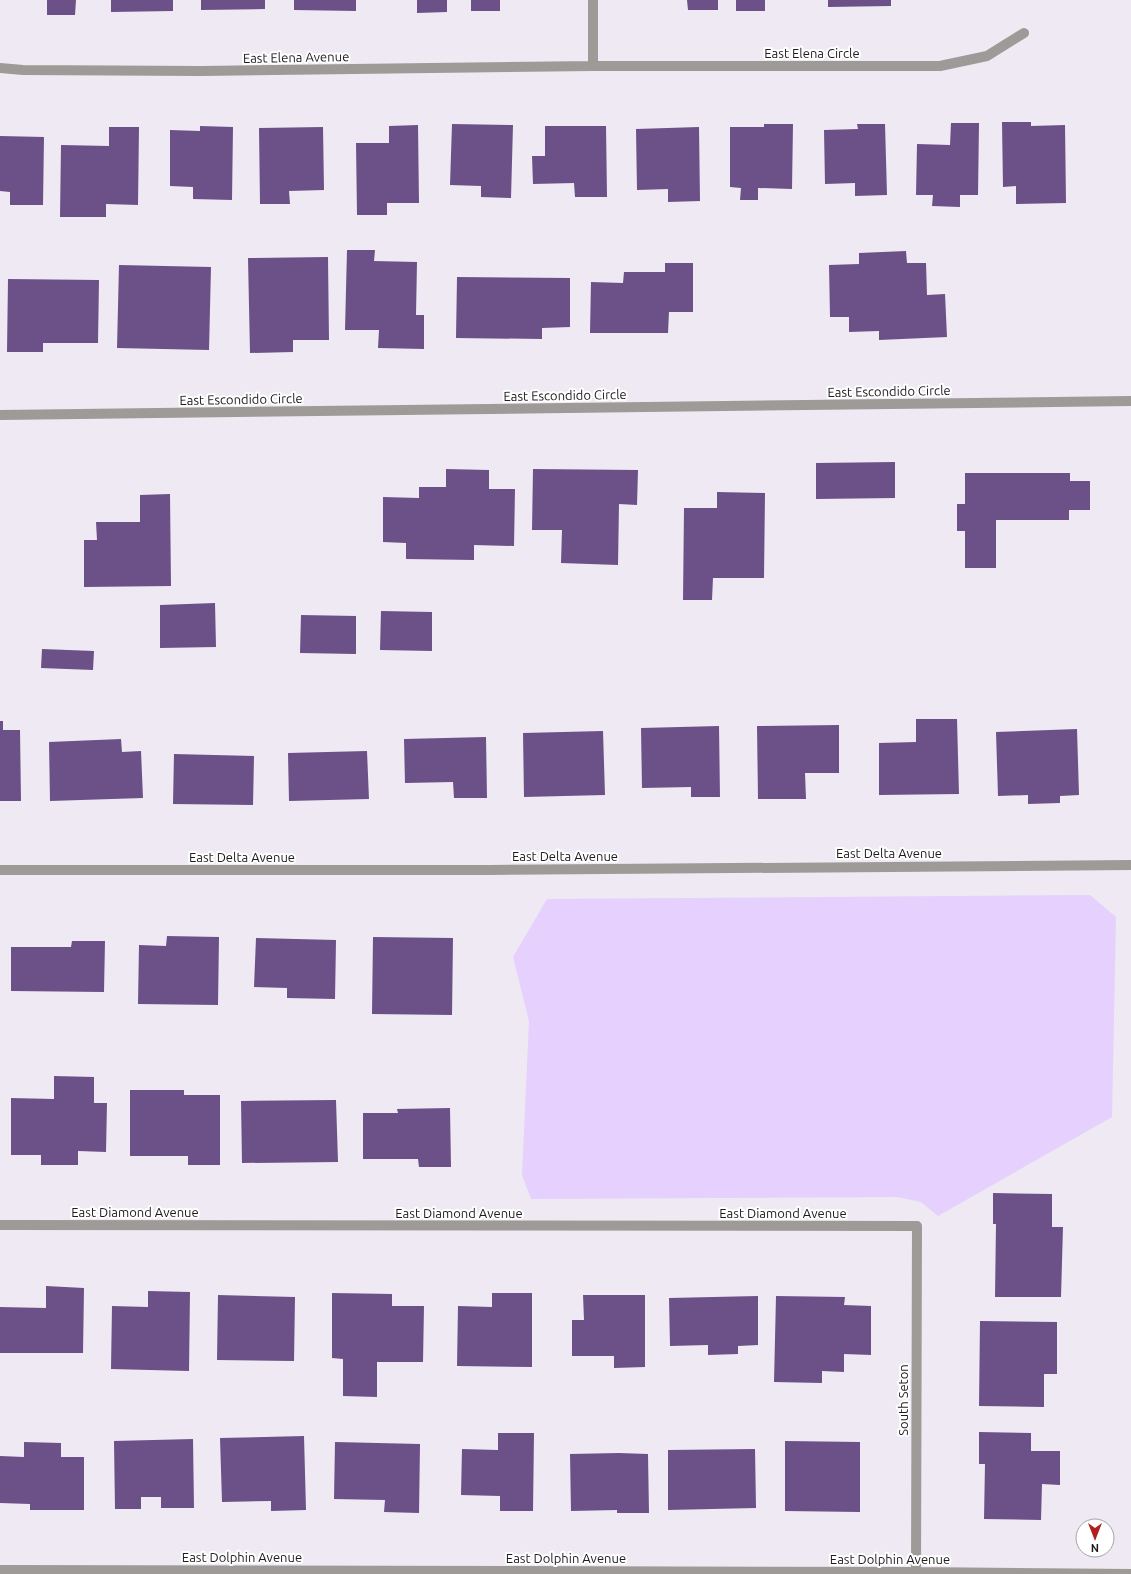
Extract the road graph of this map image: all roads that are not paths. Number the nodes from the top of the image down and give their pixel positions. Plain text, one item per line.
1 (593, 0) edge
2 (1024, 34) dead end
3 (593, 66) junction
4 (0, 68) edge
5 (1131, 401) edge
6 (0, 415) edge
7 (1131, 864) edge
8 (0, 870) edge
9 (0, 1225) edge
10 (917, 1226) joint
11 (0, 1570) edge
12 (916, 1573) edge
13 (1131, 1574) edge

1 - 3 street
2 - 3 street, East Elena Circle
3 - 4 street, East Elena Avenue
5 - 6 street, East Escondido Circle
7 - 8 street, East Delta Avenue
9 - 10 street, East Diamond Avenue
10 - 12 street, South Seton
11 - 12 street, East Dolphin Avenue
12 - 13 street, East Dolphin Avenue

